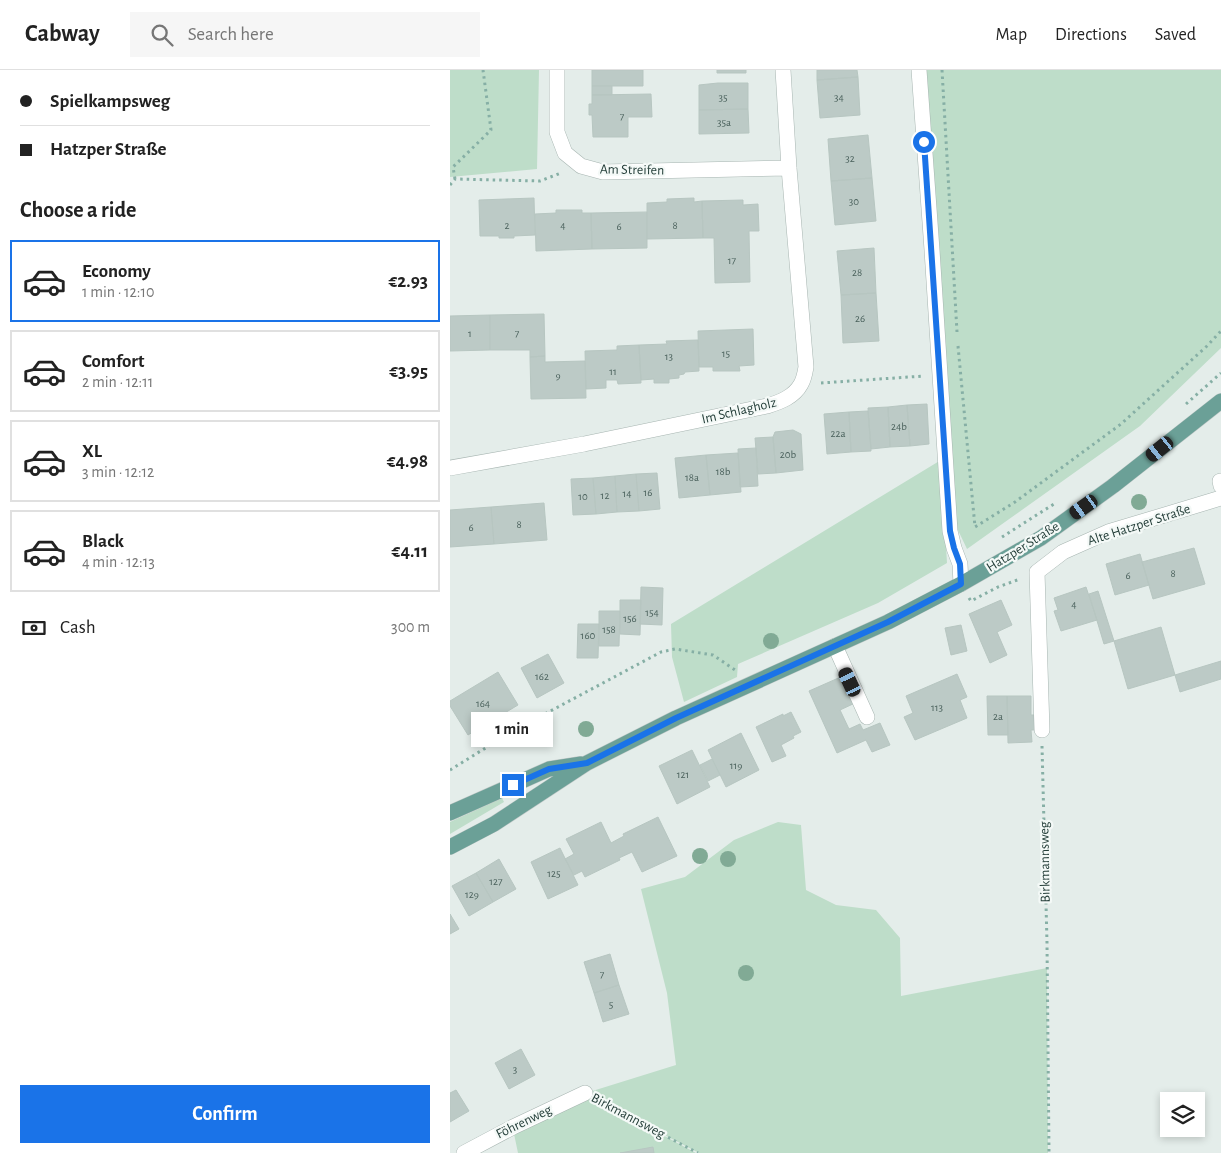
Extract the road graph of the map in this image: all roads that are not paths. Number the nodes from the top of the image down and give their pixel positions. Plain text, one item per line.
1 (557, 70) edge
2 (782, 70) edge
3 (919, 70) edge
4 (789, 168) junction
5 (1221, 401) edge
6 (450, 468) edge
7 (1221, 498) edge
8 (961, 584) junction
9 (835, 646) junction
10 (867, 717) dead end
11 (1042, 730) road end
12 (587, 763) junction
13 (450, 813) edge
14 (450, 846) edge
15 (585, 1094) road end
16 (464, 1153) edge

1 - 4 street, Am Streifen
2 - 4 street
3 - 8 street
4 - 6 street, Im Schlagholz
5 - 8 main road, Hatzper Straße
7 - 11 street, Alte Hatzper Straße
8 - 9 main road, Hatzper Straße
9 - 10 street
9 - 12 main road, Hatzper Straße
12 - 13 main road, Hatzper Straße
12 - 14 main road, Hatzper Straße
15 - 16 street, Föhrenweg

